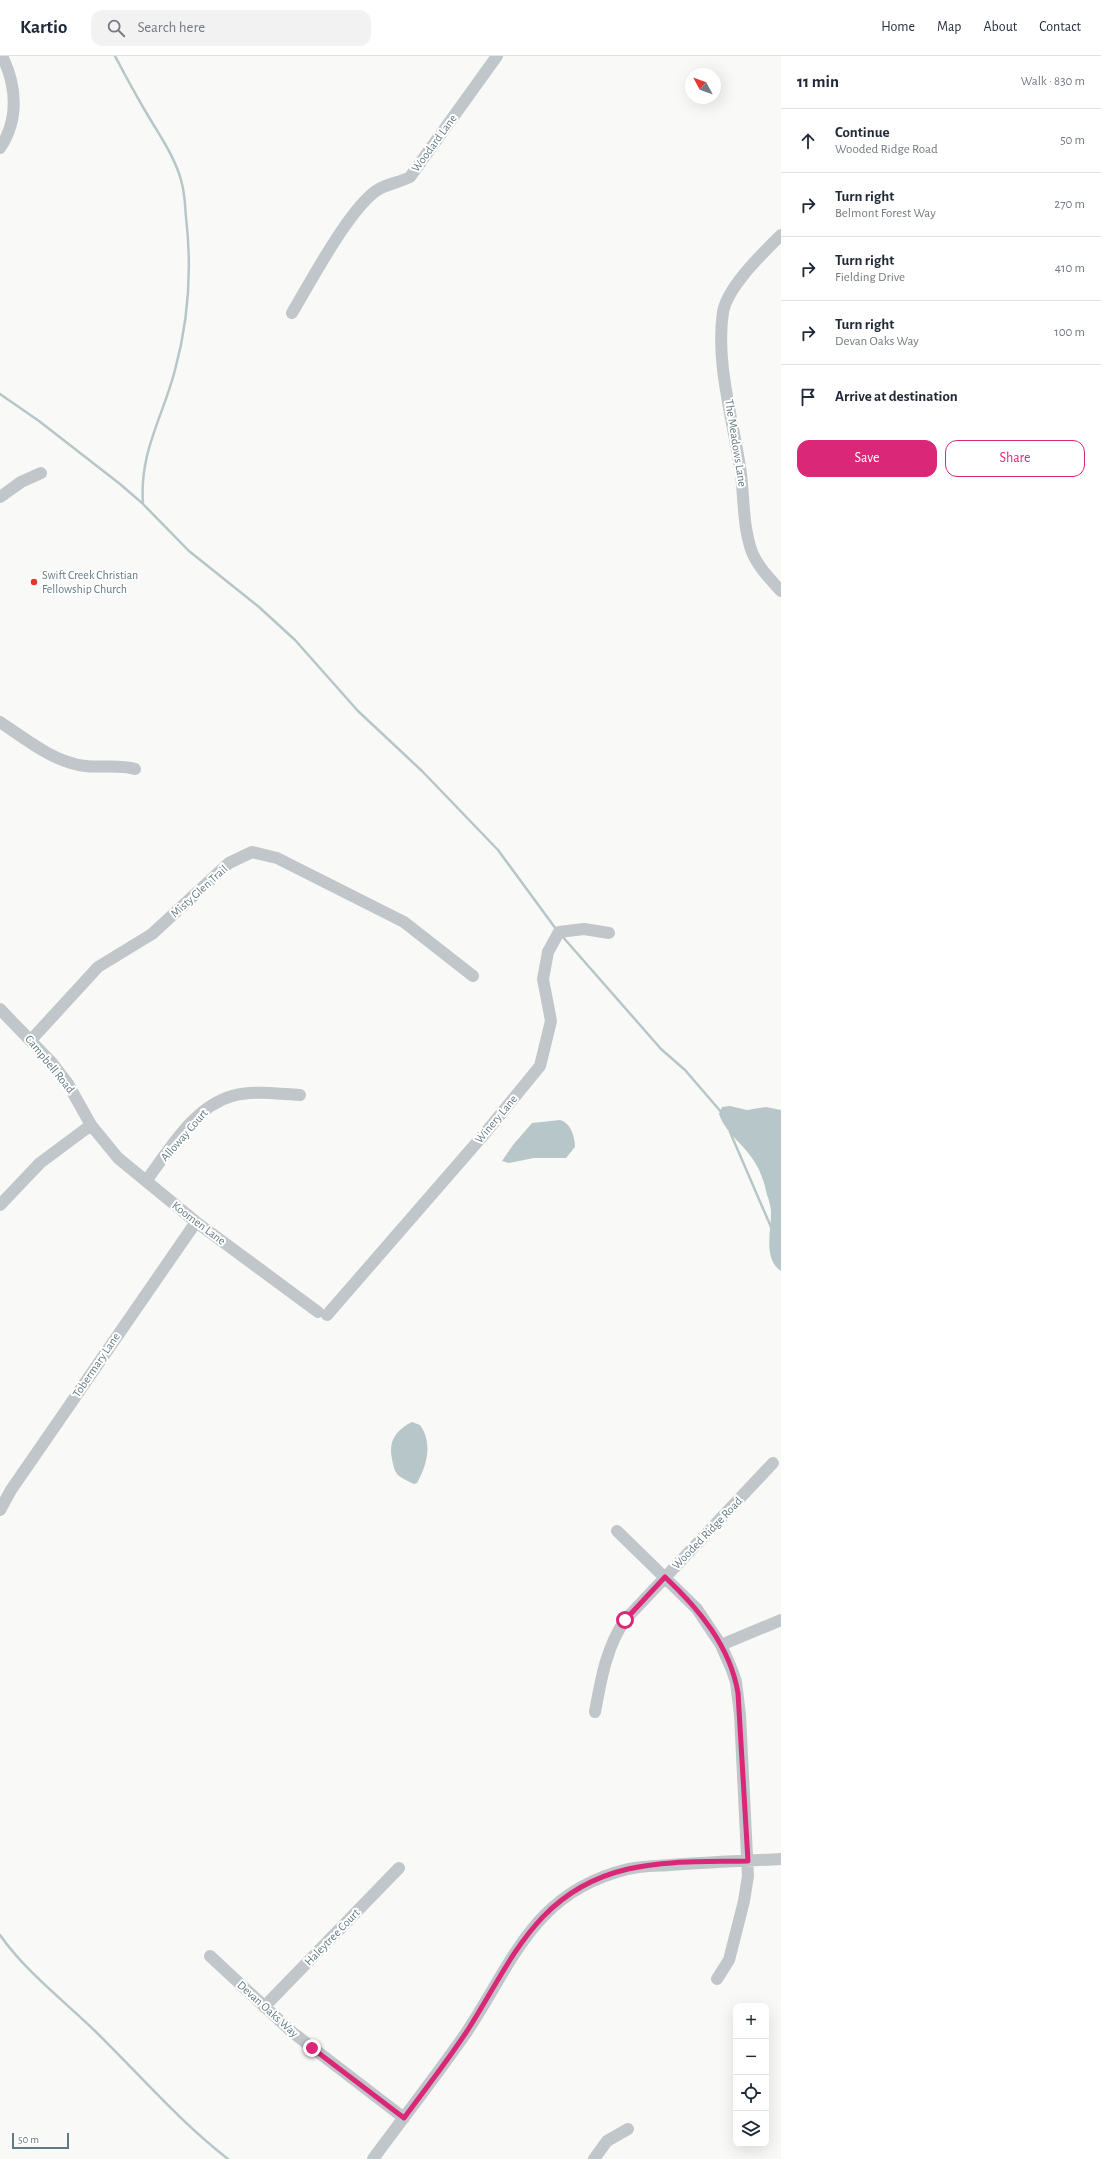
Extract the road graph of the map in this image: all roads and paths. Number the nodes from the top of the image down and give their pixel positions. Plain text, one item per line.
1 (2, 56) edge
2 (497, 56) edge
3 (0, 148) edge
4 (781, 235) edge
5 (292, 312) dead end
6 (41, 473) dead end
7 (0, 497) edge
8 (781, 591) edge
9 (0, 722) edge
10 (135, 769) dead end
11 (609, 933) dead end
12 (473, 976) dead end
13 (0, 1009) edge
14 (31, 1040) junction
15 (300, 1095) dead end
16 (91, 1125) junction
17 (146, 1181) junction
18 (0, 1205) edge
19 (196, 1222) junction
20 (322, 1313) joint
21 (773, 1463) dead end
22 (0, 1510) edge
23 (617, 1531) dead end
24 (665, 1577) junction
25 (781, 1620) edge
26 (721, 1645) junction
27 (596, 1712) dead end
28 (781, 1859) edge
29 (748, 1861) junction
30 (399, 1868) dead end
31 (210, 1956) dead end
32 (717, 1979) dead end
33 (264, 2007) junction
34 (404, 2118) junction
35 (628, 2129) dead end
36 (373, 2159) edge
37 (594, 2159) edge

1 - 3 street
2 - 5 street, Woodard Lane
4 - 8 street, The Meadows Lane
6 - 7 street
9 - 10 street
11 - 20 street, Winery Lane
12 - 14 street, Misty Glen Trail
13 - 14 street, Campbell Road
14 - 16 street, Campbell Road
15 - 17 street, Alloway Court
16 - 17 street, Koomen Lane
16 - 18 street
17 - 19 street, Koomen Lane
19 - 20 street, Koomen Lane
19 - 22 street, Tobermary Lane
21 - 24 street, Wooded Ridge Road
23 - 24 street
24 - 26 street
24 - 27 street, Wooded Ridge Road
25 - 26 street
26 - 29 street
28 - 29 street
29 - 32 street
29 - 34 street
30 - 33 street, Haleytree Court
31 - 33 street, Devan Oaks Way
33 - 34 street, Devan Oaks Way
34 - 36 street
35 - 37 street

